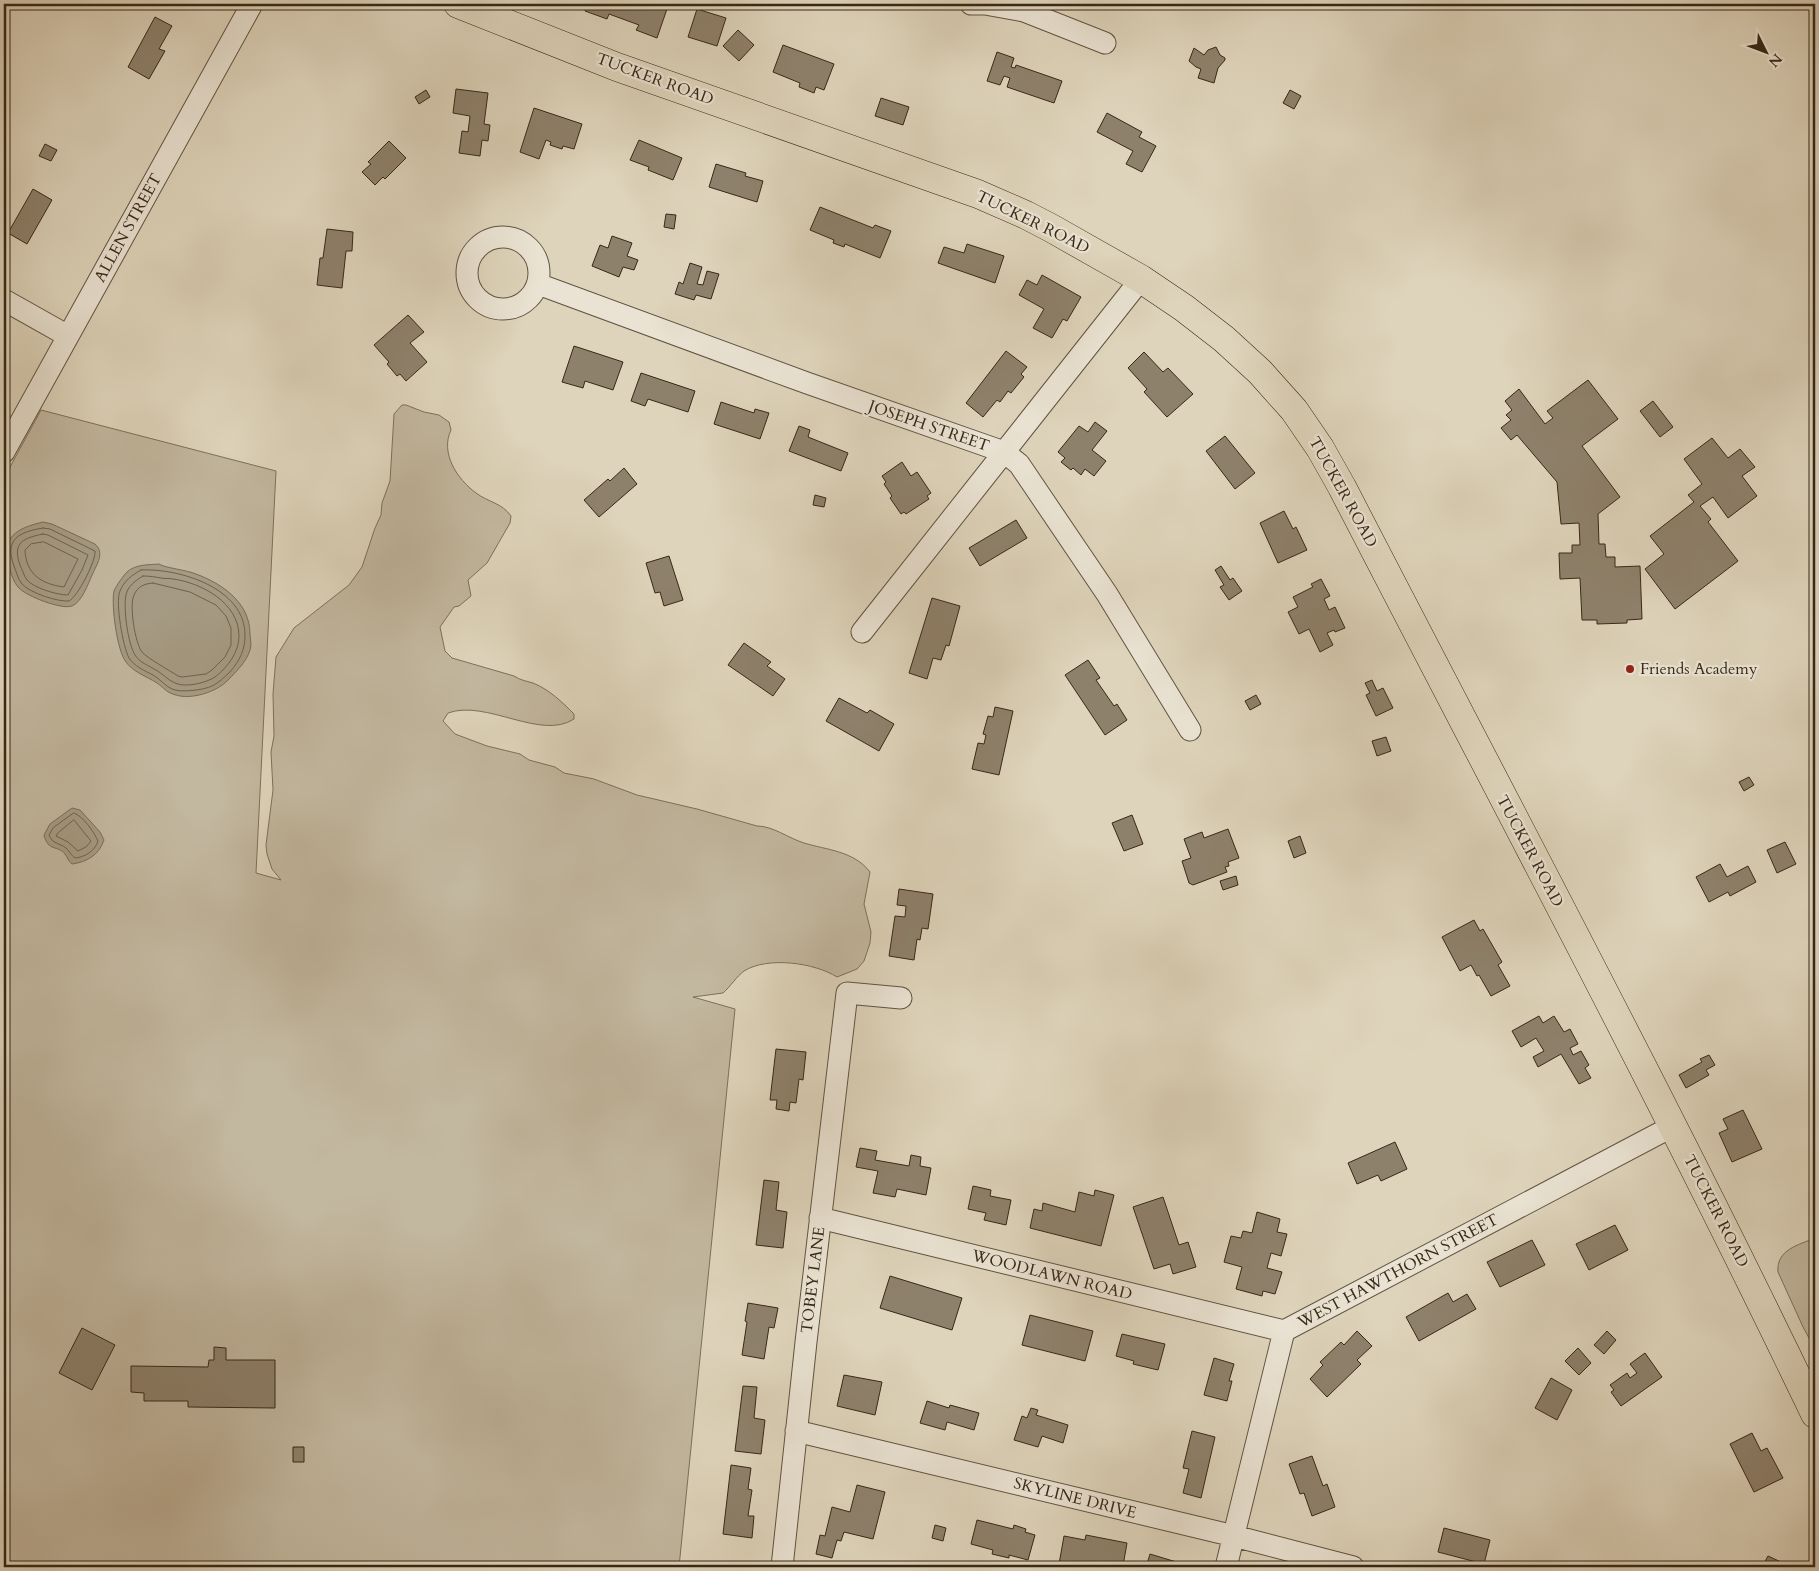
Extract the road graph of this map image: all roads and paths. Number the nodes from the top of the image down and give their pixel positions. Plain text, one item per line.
1 (252, 4) edge
2 (458, 4) edge
3 (971, 4) edge
4 (1024, 8) edge
5 (1105, 43) dead end
6 (1141, 279) junction
7 (538, 284) dead end
8 (4, 300) edge
9 (68, 336) junction
10 (4, 452) edge
11 (1004, 452) junction
12 (862, 632) dead end
13 (1190, 730) dead end
14 (901, 998) dead end
15 (1673, 1126) junction
16 (820, 1218) junction
17 (1284, 1331) junction
18 (1815, 1414) edge
19 (796, 1431) junction
20 (1234, 1536) junction
21 (782, 1567) edge
22 (1226, 1567) edge
23 (1353, 1567) edge

1 - 9 street, ALLEN STREET
2 - 6 main road, TUCKER ROAD
3 - 4 street
4 - 5 street
6 - 11 street
6 - 15 main road, TUCKER ROAD
7 - 11 street, JOSEPH STREET
8 - 9 street
9 - 10 street, ALLEN STREET
11 - 12 street
11 - 13 street, JOSEPH STREET
14 - 16 street, TOBEY LANE
15 - 17 street, WEST HAWTHORN STREET
15 - 18 main road, TUCKER ROAD
16 - 17 street, WOODLAWN ROAD
16 - 19 street, TOBEY LANE
17 - 20 street, WEST HAWTHORN STREET
19 - 20 street, SKYLINE DRIVE
19 - 21 street, TOBEY LANE
20 - 22 street, WEST HAWTHORN STREET
20 - 23 street, SKYLINE DRIVE

